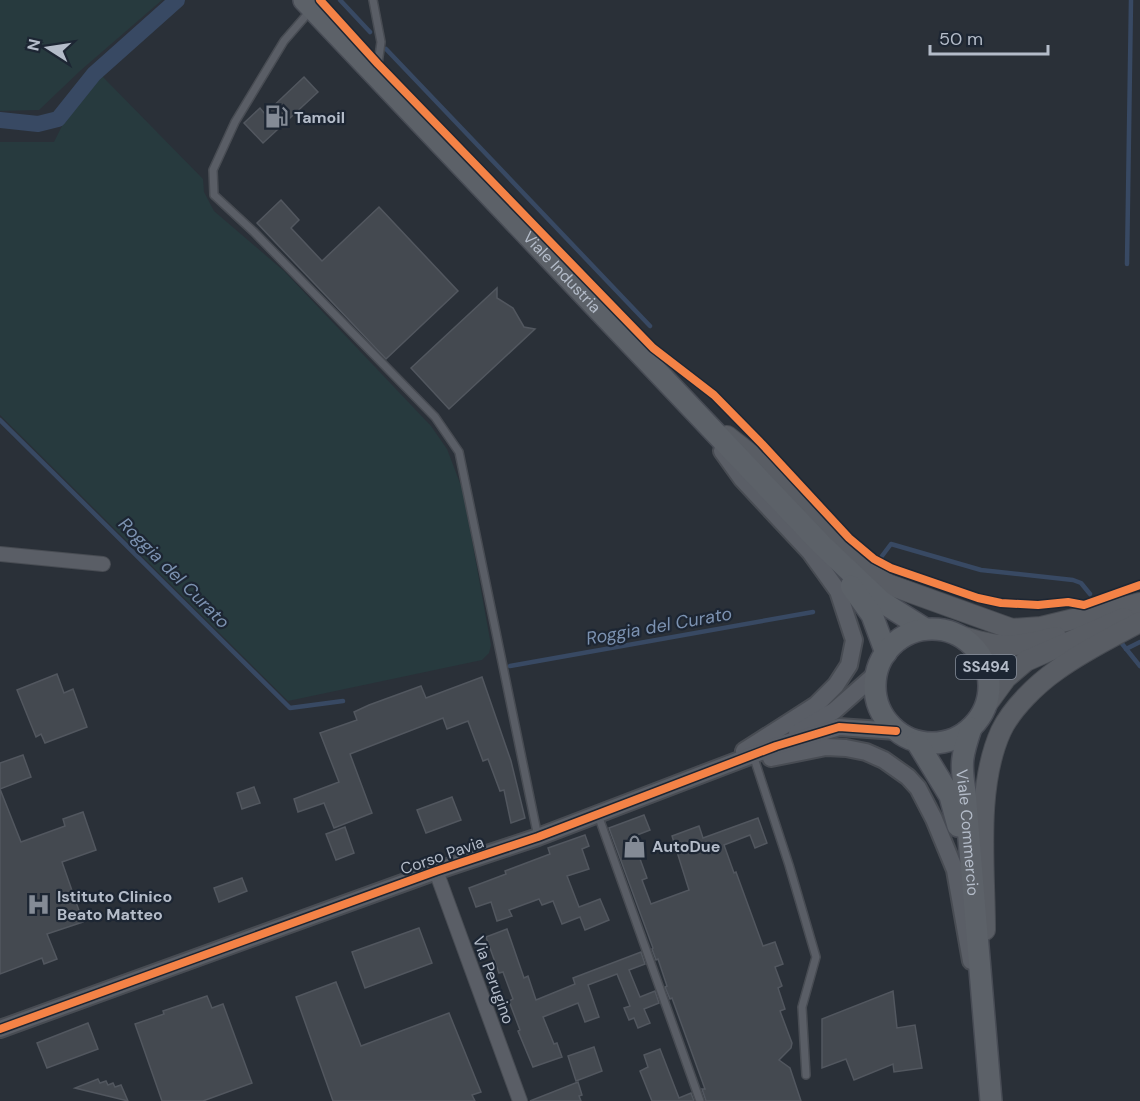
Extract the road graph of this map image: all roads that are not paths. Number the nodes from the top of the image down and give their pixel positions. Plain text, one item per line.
1 (373, 0) edge
2 (308, 4) edge
3 (377, 77) junction
4 (692, 409) junction
5 (821, 544) junction
6 (0, 554) edge
7 (103, 564) dead end
8 (1140, 603) edge
9 (1140, 612) edge
10 (1140, 622) edge
11 (1108, 624) junction
12 (925, 629) junction
13 (958, 635) junction
14 (886, 653) junction
15 (876, 674) junction
16 (987, 704) junction
17 (971, 728) junction
18 (896, 731) junction
19 (917, 742) junction
20 (776, 746) junction
21 (752, 754) junction
22 (598, 814) junction
23 (538, 837) junction
24 (436, 871) junction
25 (976, 941) junction
26 (0, 1029) edge
27 (986, 1050) junction
28 (806, 1075) dead end
29 (520, 1101) edge
30 (700, 1101) edge
31 (991, 1101) edge

1 - 3 lane
2 - 3 main road, Viale Industria / SS494
2 - 23 lane
3 - 4 main road, Viale Industria / SS494
4 - 5 main road, Viale Industria / SS494
4 - 8 main road
4 - 21 street
5 - 12 main road, Viale Industria / SS494
5 - 14 main road, Viale Industria / SS494
6 - 7 street
9 - 11 main road
10 - 27 main road
11 - 13 main road
11 - 16 main road
12 - 13 main road, SS494
12 - 14 main road
13 - 16 main road, SS494
14 - 15 main road
15 - 18 main road
15 - 20 street
16 - 17 main road
17 - 19 main road
17 - 25 main road, Viale Commercio
18 - 19 main road
18 - 20 street
19 - 25 main road, Viale Commercio
20 - 21 street
21 - 22 street, Corso Pavia
21 - 27 street
21 - 28 lane
22 - 23 street, Corso Pavia
22 - 30 lane
23 - 24 street, Corso Pavia
24 - 26 street, Corso Pavia
24 - 29 street, Via Perugino
25 - 27 main road, Viale Commercio
27 - 31 main road, Viale Commercio

